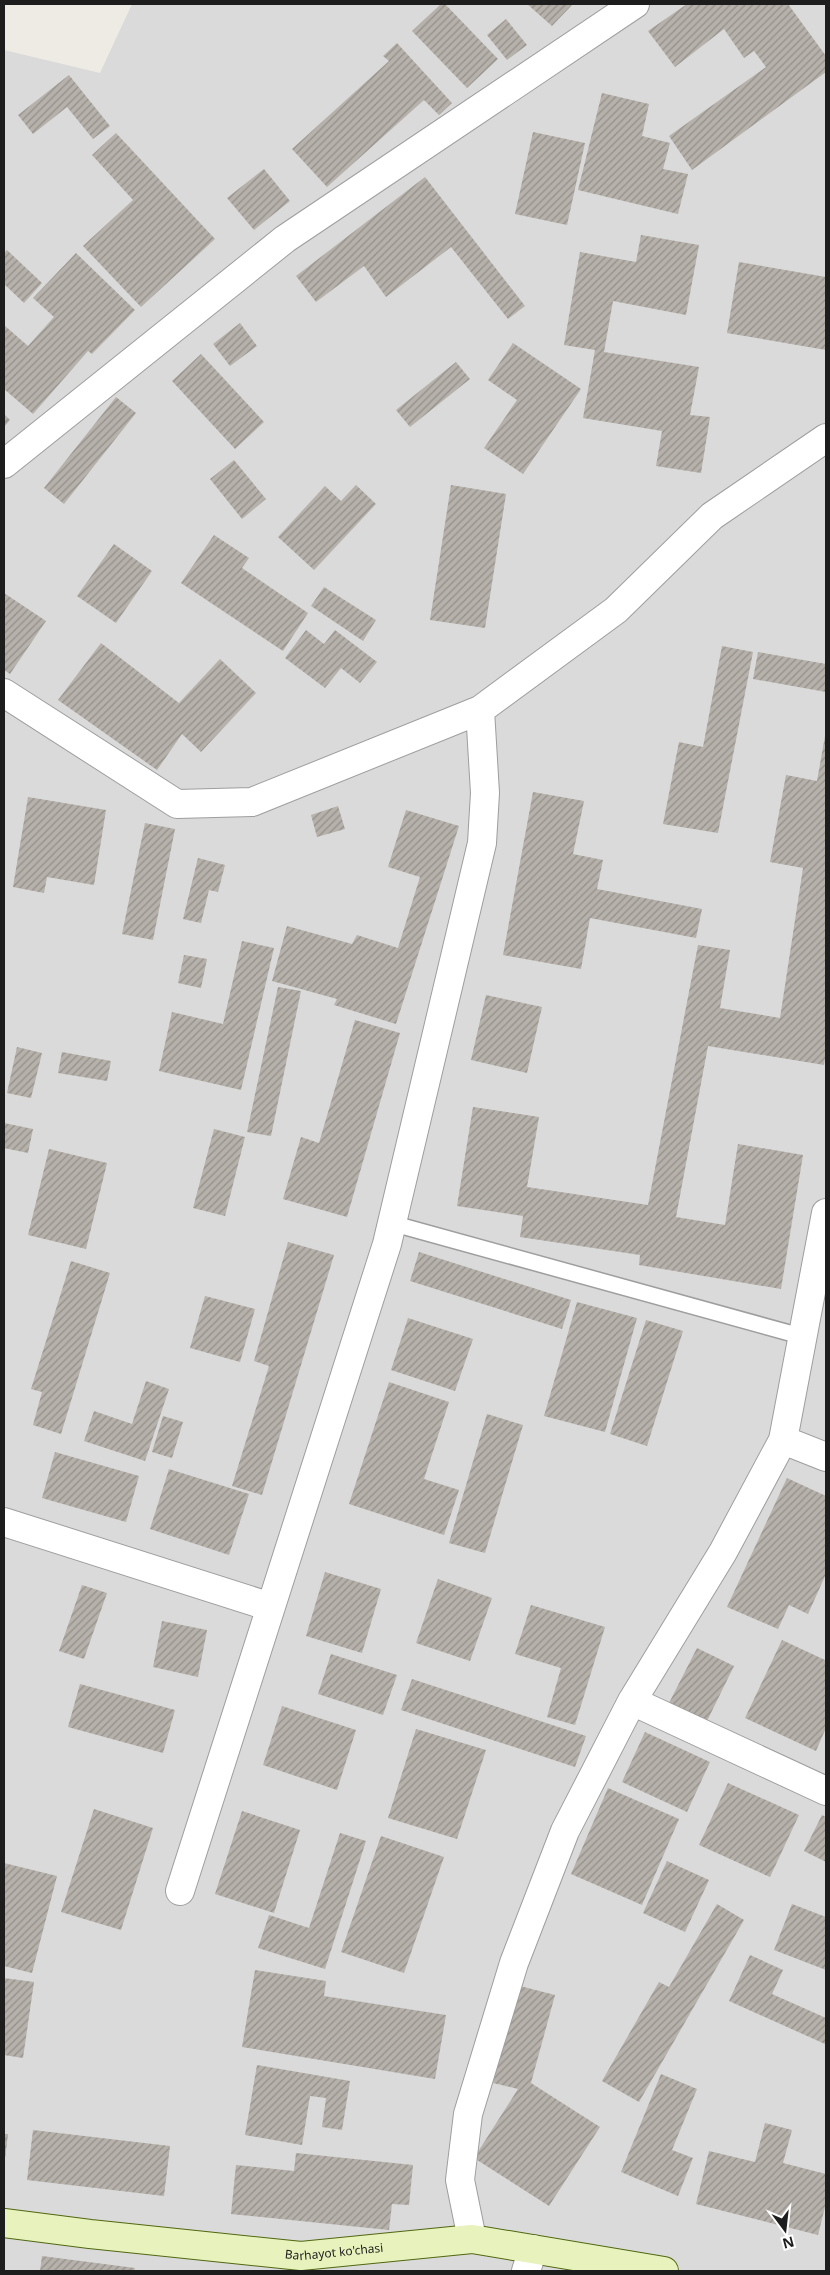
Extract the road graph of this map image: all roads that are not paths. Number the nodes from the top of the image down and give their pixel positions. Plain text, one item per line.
1 (635, 4) edge
2 (826, 438) edge
3 (4, 464) edge
4 (4, 693) edge
5 (480, 710) junction
6 (826, 1213) edge
7 (391, 1223) junction
8 (815, 1340) edge
9 (783, 1440) junction
10 (826, 1457) edge
11 (4, 1522) edge
12 (271, 1607) junction
13 (632, 1701) junction
14 (826, 1791) edge
15 (180, 1891) dead end
16 (4, 2223) edge
17 (472, 2239) junction
18 (530, 2260) edge
19 (298, 2264) edge
20 (664, 2271) edge

1 - 3 street
2 - 5 street
4 - 5 street
5 - 7 street
6 - 8 street
7 - 8 lane
7 - 12 street
8 - 9 street
9 - 10 street
9 - 13 street
11 - 12 street
12 - 15 street
13 - 14 street
13 - 17 street
16 - 19 street, Barhayot ko'chasi
17 - 18 street, Barhayot ko'chasi
17 - 19 street, Barhayot ko'chasi
18 - 20 street, Barhayot ko'chasi

